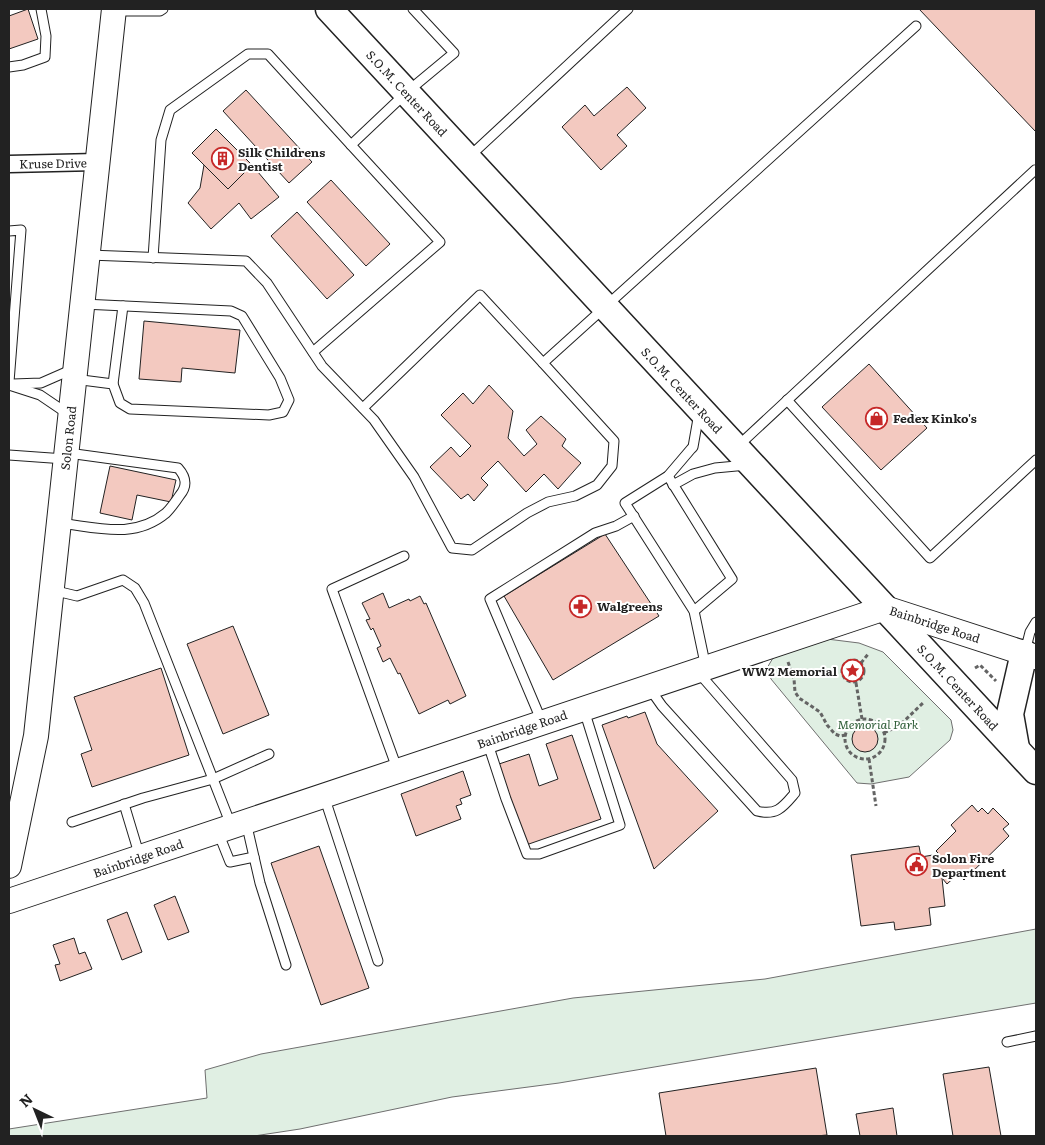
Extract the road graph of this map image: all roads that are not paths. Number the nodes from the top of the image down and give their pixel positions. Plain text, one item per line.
1 (41, 9) edge
2 (163, 9) edge
3 (329, 9) edge
4 (413, 9) edge
5 (628, 9) edge
6 (114, 10) edge
7 (916, 26) dead end
8 (9, 67) edge
9 (407, 92) junction
10 (351, 145) junction
11 (468, 158) junction
12 (97, 162) junction
13 (9, 164) edge
14 (1036, 172) edge
15 (9, 231) edge
16 (87, 255) junction
17 (153, 258) junction
18 (82, 304) junction
19 (123, 306) junction
20 (606, 307) junction
21 (313, 352) junction
22 (543, 363) junction
23 (75, 373) junction
24 (9, 384) edge
25 (113, 384) junction
26 (787, 400) junction
27 (363, 408) junction
28 (700, 409) junction
29 (70, 416) junction
30 (9, 455) edge
31 (66, 456) junction
32 (744, 456) junction
33 (1036, 460) edge
34 (668, 476) junction
35 (673, 485) junction
36 (634, 516) junction
37 (59, 522) junction
38 (404, 556) dead end
39 (51, 590) junction
40 (885, 608) junction
41 (694, 611) junction
42 (1036, 622) edge
43 (1030, 655) edge
44 (701, 669) junction
45 (648, 687) junction
46 (583, 709) junction
47 (542, 723) junction
48 (487, 741) junction
49 (1016, 748) junction
50 (269, 754) dead end
51 (398, 771) junction
52 (1036, 771) edge
53 (213, 779) junction
54 (324, 796) junction
55 (124, 804) junction
56 (72, 822) dead end
57 (232, 826) junction
58 (140, 857) junction
59 (254, 857) junction
60 (9, 866) edge
61 (9, 901) edge
62 (378, 961) dead end
63 (286, 965) dead end
64 (1036, 1036) edge
65 (1007, 1042) dead end

1 - 8 lane
2 - 6 lane
3 - 9 main road, S.O.M. Center Road
4 - 9 lane
5 - 11 lane
6 - 12 street, Solon Road
7 - 20 lane
9 - 10 lane
9 - 11 main road, S.O.M. Center Road
10 - 17 lane
10 - 21 lane
11 - 20 main road, S.O.M. Center Road
12 - 13 street, Kruse Drive
12 - 16 street, Solon Road
14 - 26 lane
15 - 24 lane
16 - 17 lane
16 - 18 street, Solon Road
17 - 21 lane
18 - 19 lane
18 - 23 street, Solon Road
19 - 25 lane
19 - 25 lane
20 - 22 lane
20 - 28 main road, S.O.M. Center Road
21 - 27 lane
22 - 27 lane
22 - 27 lane
23 - 24 lane
23 - 25 lane
23 - 29 street, Solon Road
24 - 29 lane
26 - 32 lane
26 - 33 lane
28 - 32 main road, S.O.M. Center Road
28 - 34 lane
29 - 31 street, Solon Road
30 - 31 lane
31 - 37 street, Solon Road
31 - 37 lane
32 - 35 lane
32 - 40 main road, S.O.M. Center Road
34 - 35 lane
34 - 36 lane
35 - 41 lane
36 - 41 lane
36 - 47 lane
37 - 39 street, Solon Road
38 - 51 lane
39 - 53 lane
39 - 60 street, Solon Road
40 - 43 street, Bainbridge Road
40 - 44 street, Bainbridge Road
40 - 49 main road, S.O.M. Center Road
41 - 44 lane
42 - 43 lane
43 - 49 main road
44 - 45 street, Bainbridge Road
44 - 45 lane
45 - 46 street, Bainbridge Road
46 - 47 street, Bainbridge Road
46 - 48 lane
47 - 48 street, Bainbridge Road
48 - 51 street, Bainbridge Road
49 - 52 main road, S.O.M. Center Road
50 - 53 lane
51 - 54 street, Bainbridge Road
53 - 55 lane
53 - 57 lane
54 - 57 street, Bainbridge Road
54 - 62 lane
55 - 56 lane
55 - 58 lane
57 - 58 street, Bainbridge Road
57 - 59 lane
57 - 59 lane
58 - 61 street, Bainbridge Road
59 - 63 lane
64 - 65 lane

